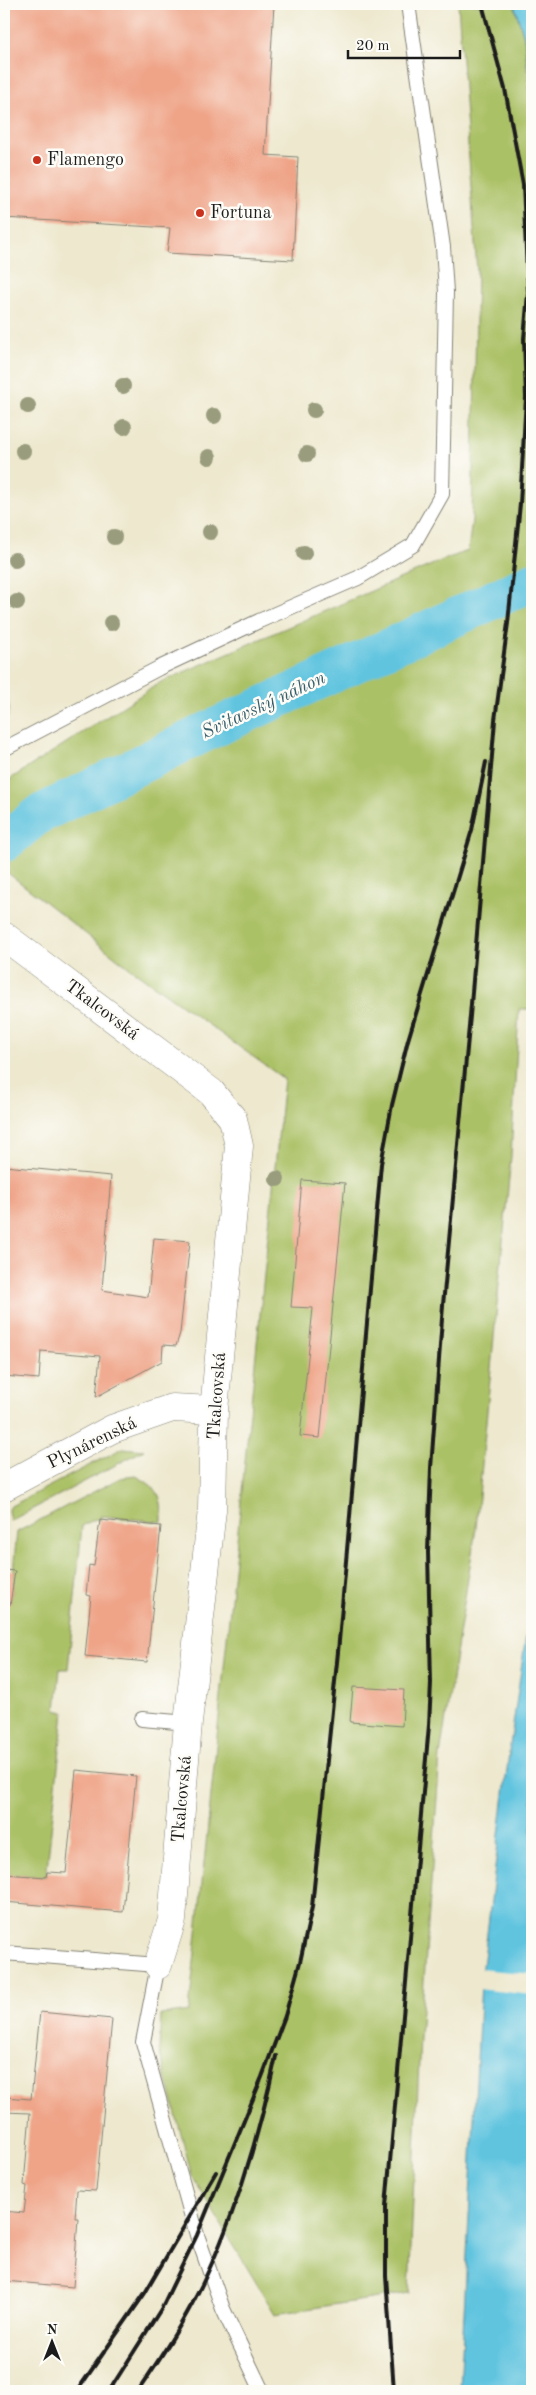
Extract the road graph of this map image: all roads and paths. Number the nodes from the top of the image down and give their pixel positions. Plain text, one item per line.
1 (408, 4) edge
2 (4, 749) edge
3 (4, 936) edge
4 (214, 1410) junction
5 (4, 1488) edge
6 (142, 1719) dead end
7 (188, 1723) junction
8 (4, 1953) edge
9 (158, 1966) junction
10 (262, 2391) edge

1 - 2 lane
3 - 4 street, Tkalcovská
4 - 5 street, Plynárenská
4 - 7 street, Tkalcovská
6 - 7 lane
7 - 9 street, Tkalcovská
8 - 9 lane
9 - 10 lane

